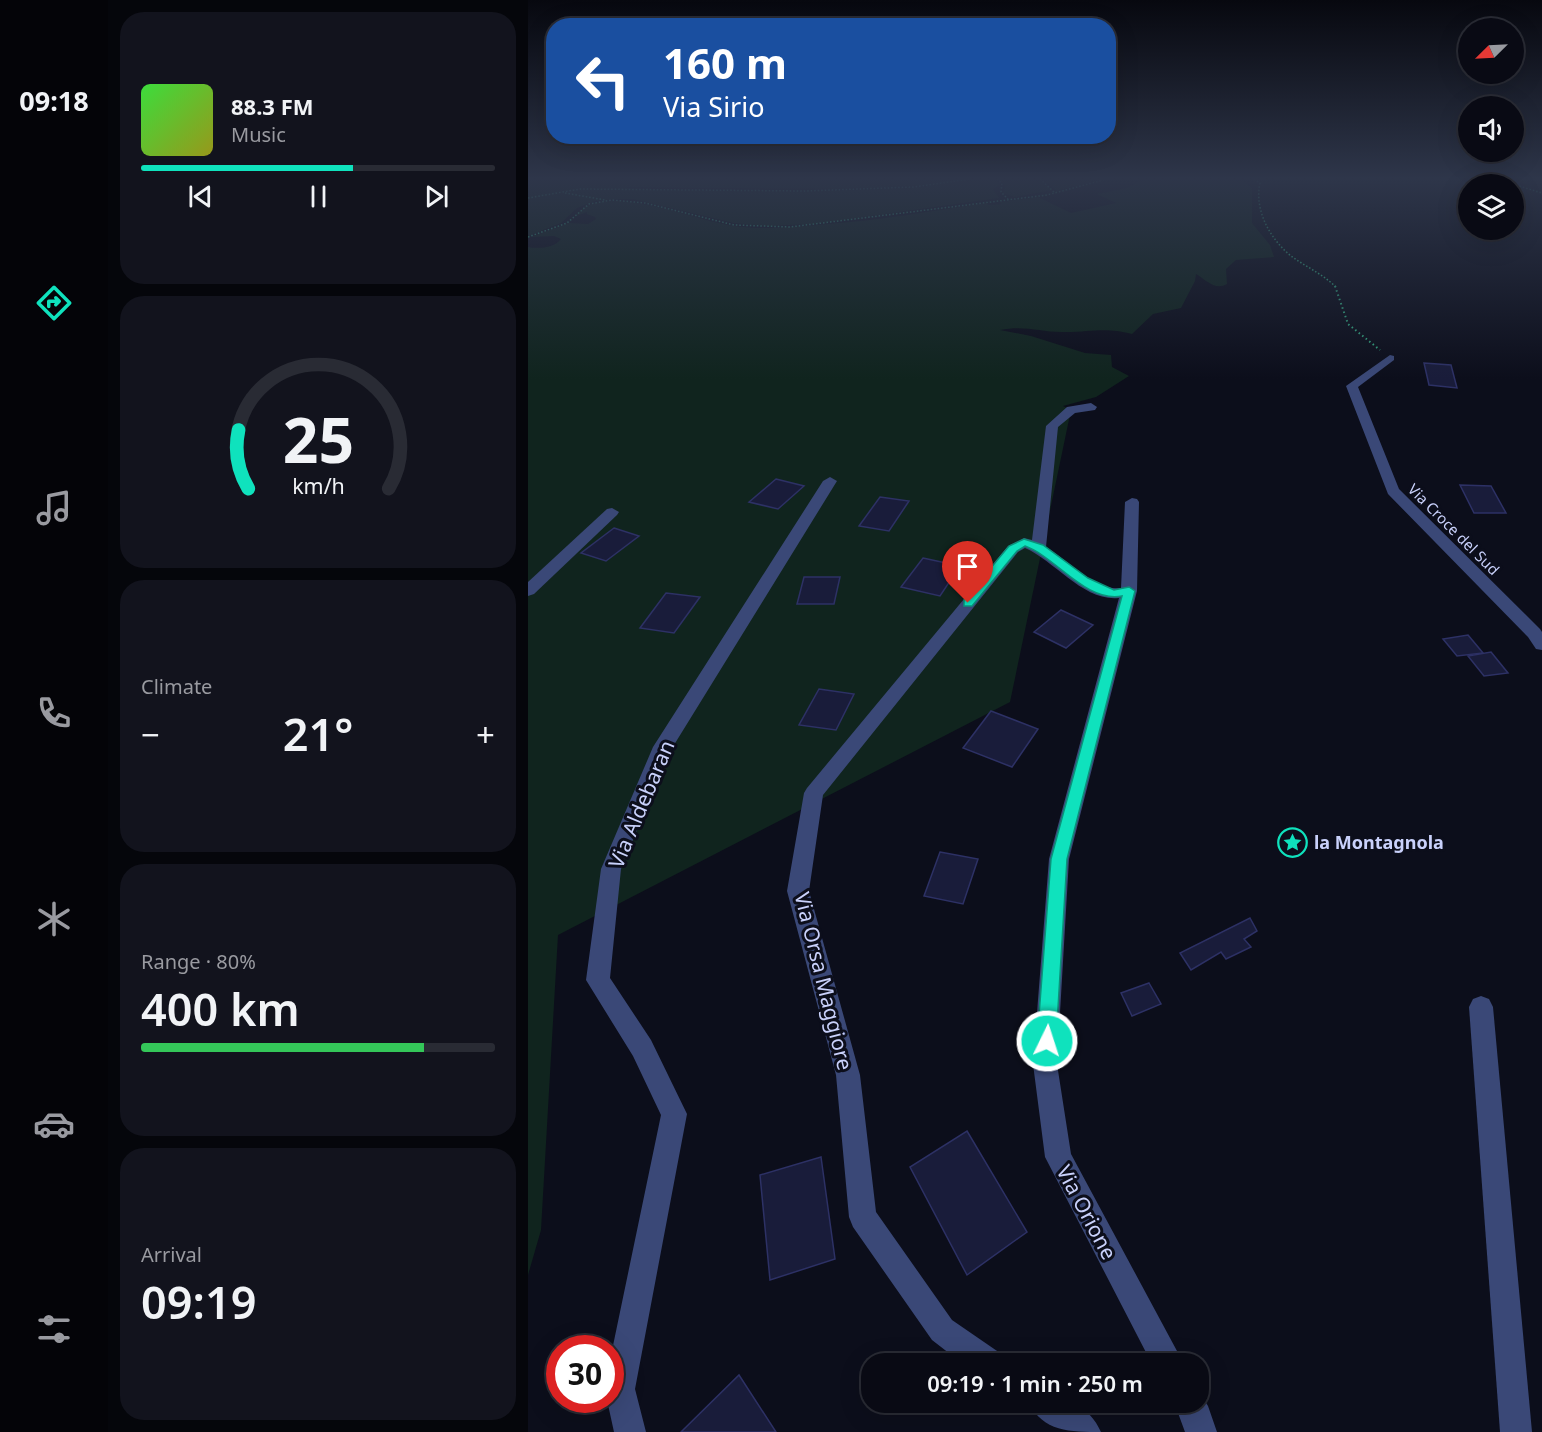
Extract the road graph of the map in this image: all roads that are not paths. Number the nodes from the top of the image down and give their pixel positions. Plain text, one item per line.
1 (1390, 358) road end
2 (1091, 407) dead end
3 (830, 481) dead end
4 (1132, 502) dead end
5 (612, 512) dead end
6 (1039, 547) junction
7 (528, 591) edge
8 (1129, 591) junction
9 (1542, 645) edge
10 (1481, 1007) dead end
11 (974, 1353) edge
12 (1162, 1353) edge
13 (1059, 1413) edge
14 (1195, 1413) edge
15 (630, 1432) edge
16 (1085, 1432) edge
17 (1201, 1432) edge
18 (1516, 1432) edge

1 - 9 street, Via Croce del Sud
2 - 6 street
3 - 15 street, Via Aldebaran
4 - 8 street, Via Orione
5 - 7 street
6 - 8 street
6 - 11 street, Via Orsa Maggiore
8 - 12 street, Via Orione
10 - 18 street
13 - 16 street
14 - 17 street

